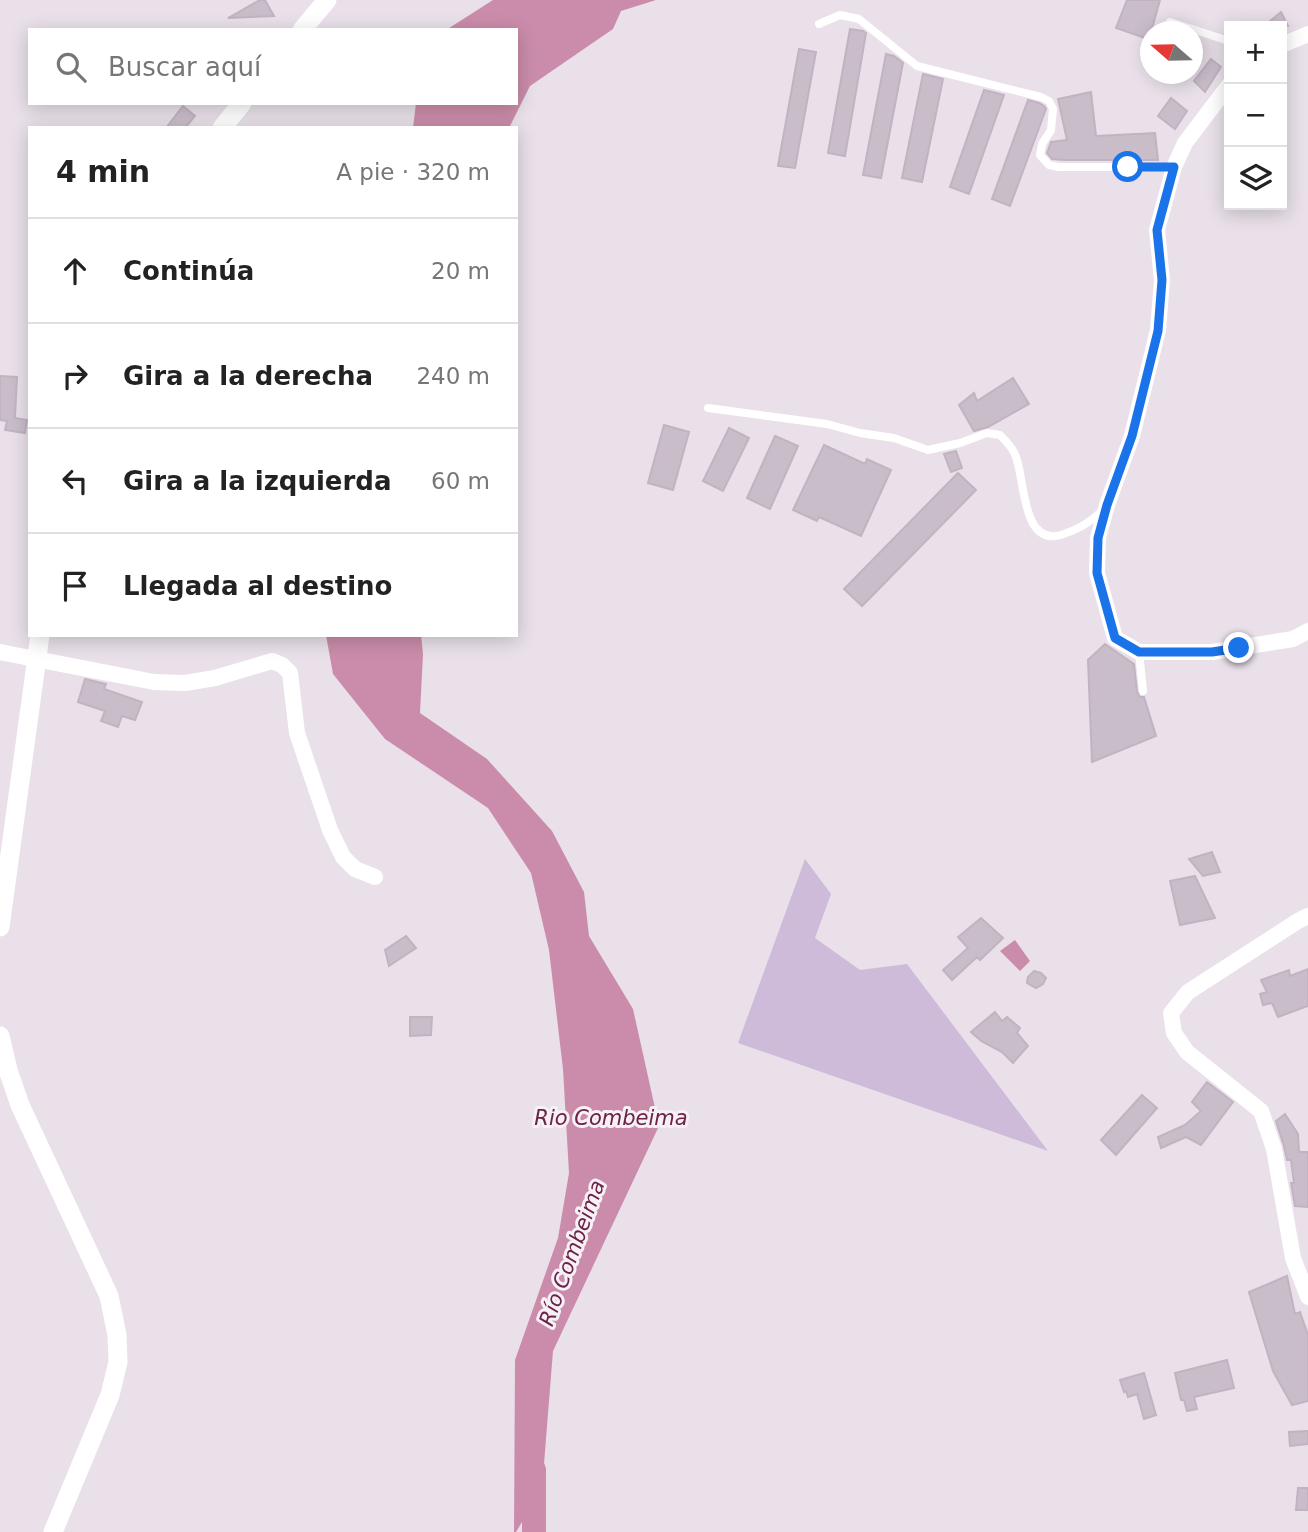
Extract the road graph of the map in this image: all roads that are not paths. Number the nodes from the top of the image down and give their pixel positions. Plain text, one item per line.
1 (327, 0) edge
2 (819, 24) dead end
3 (304, 28) edge
4 (1203, 33) edge
5 (1308, 34) edge
6 (1224, 39) edge
7 (1287, 43) edge
8 (1224, 92) edge
9 (240, 105) edge
10 (224, 126) edge
11 (1174, 167) junction
12 (708, 408) dead end
13 (1107, 505) junction
14 (1308, 631) edge
15 (40, 637) edge
16 (0, 652) edge
17 (1139, 652) junction
18 (37, 660) junction
19 (1143, 691) dead end
20 (375, 877) dead end
21 (1308, 916) edge
22 (0, 927) edge
23 (0, 1035) edge
24 (1308, 1297) edge
25 (53, 1532) edge

1 - 3 street
2 - 11 lane
4 - 6 lane
5 - 7 street
8 - 11 street
9 - 10 street
11 - 13 street
12 - 13 lane
13 - 17 street
14 - 17 street
15 - 18 street
16 - 18 street
17 - 19 lane
18 - 20 street
18 - 22 street
21 - 24 street
23 - 25 street

